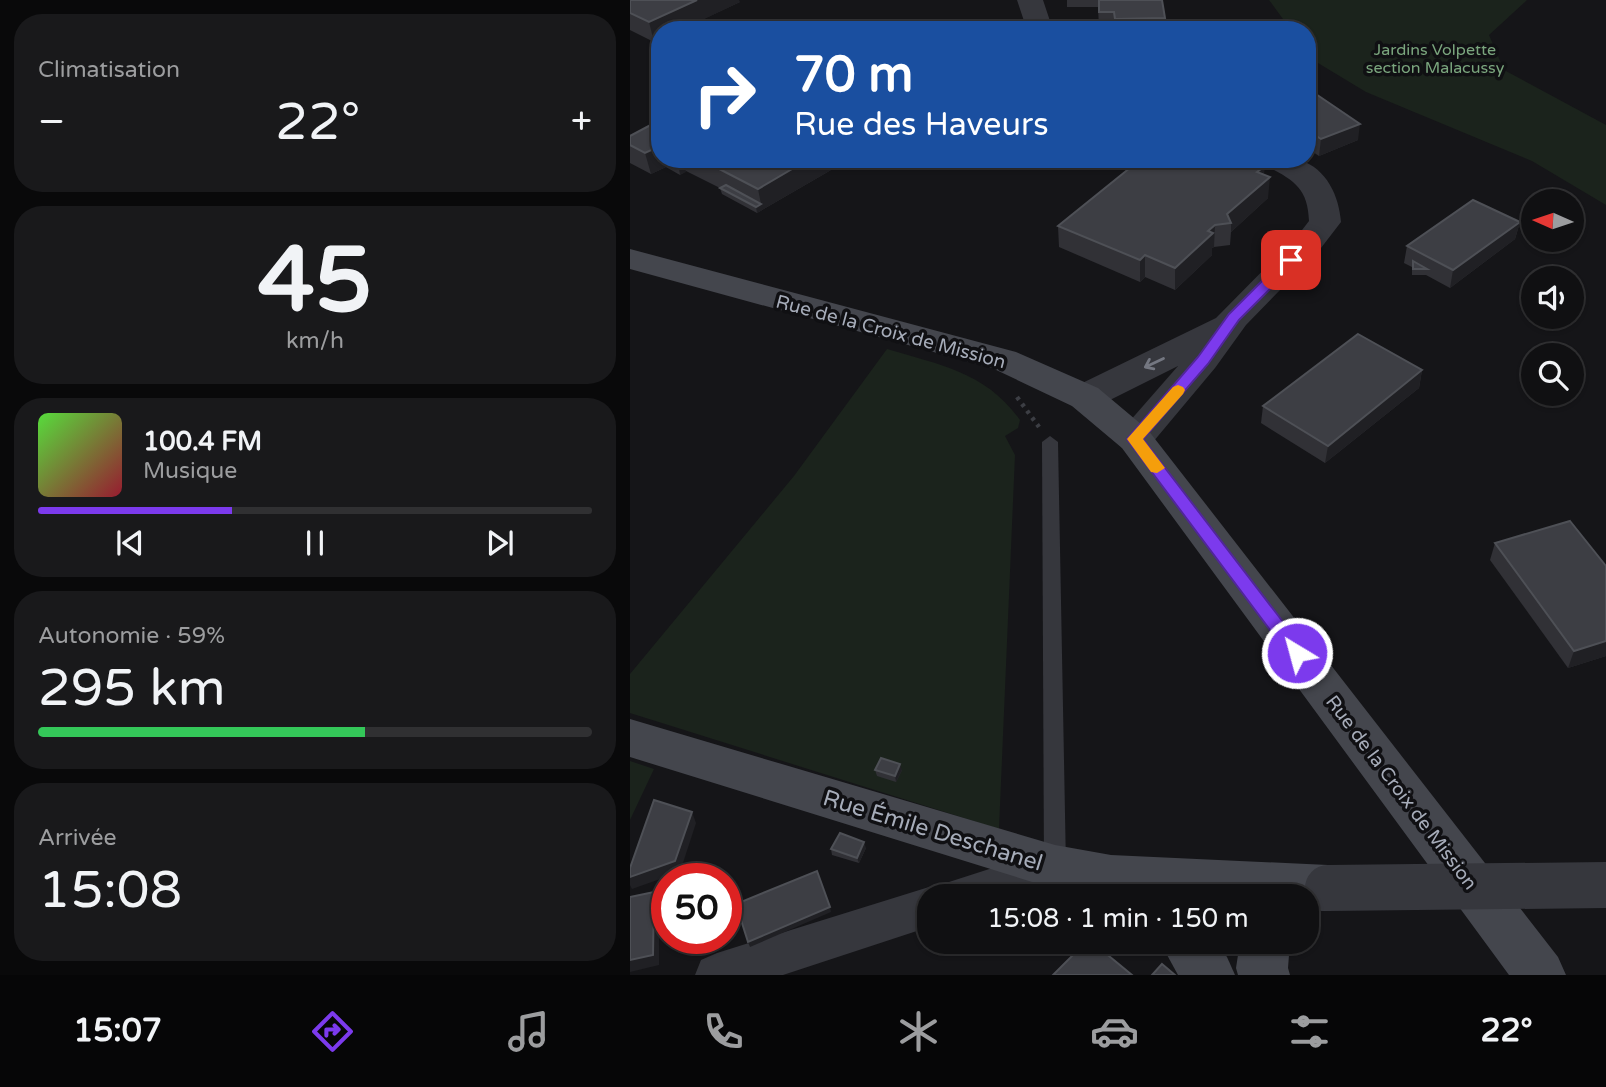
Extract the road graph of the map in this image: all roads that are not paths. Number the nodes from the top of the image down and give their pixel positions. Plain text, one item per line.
1 (1030, 0) edge
2 (1037, 21) edge
3 (1293, 168) edge
4 (630, 258) edge
5 (1234, 317) junction
6 (1085, 397) junction
7 (1135, 439) junction
8 (1050, 442) road end
9 (630, 738) edge
10 (1055, 867) junction
11 (1002, 884) edge
12 (1145, 884) edge
13 (1606, 886) edge
14 (1319, 888) edge
15 (1328, 888) joint
16 (917, 911) edge
17 (1194, 954) edge
18 (1264, 954) edge
19 (717, 975) edge
20 (1209, 975) edge
21 (1264, 975) edge
22 (1540, 975) edge

1 - 2 street
3 - 5 street
4 - 6 main road, Rue de la Croix de Mission
5 -> 6 street
5 - 7 street
6 - 7 main road, Rue de la Croix de Mission
7 - 22 main road, Rue de la Croix de Mission
8 - 10 lane
9 - 10 main road, Rue Émile Deschanel
10 - 11 street
10 - 12 main road, Rue Émile Deschanel
13 - 15 street, bridge
14 - 15 main road, Rue Émile Deschanel
16 - 19 street
17 - 20 main road
18 - 21 main road

